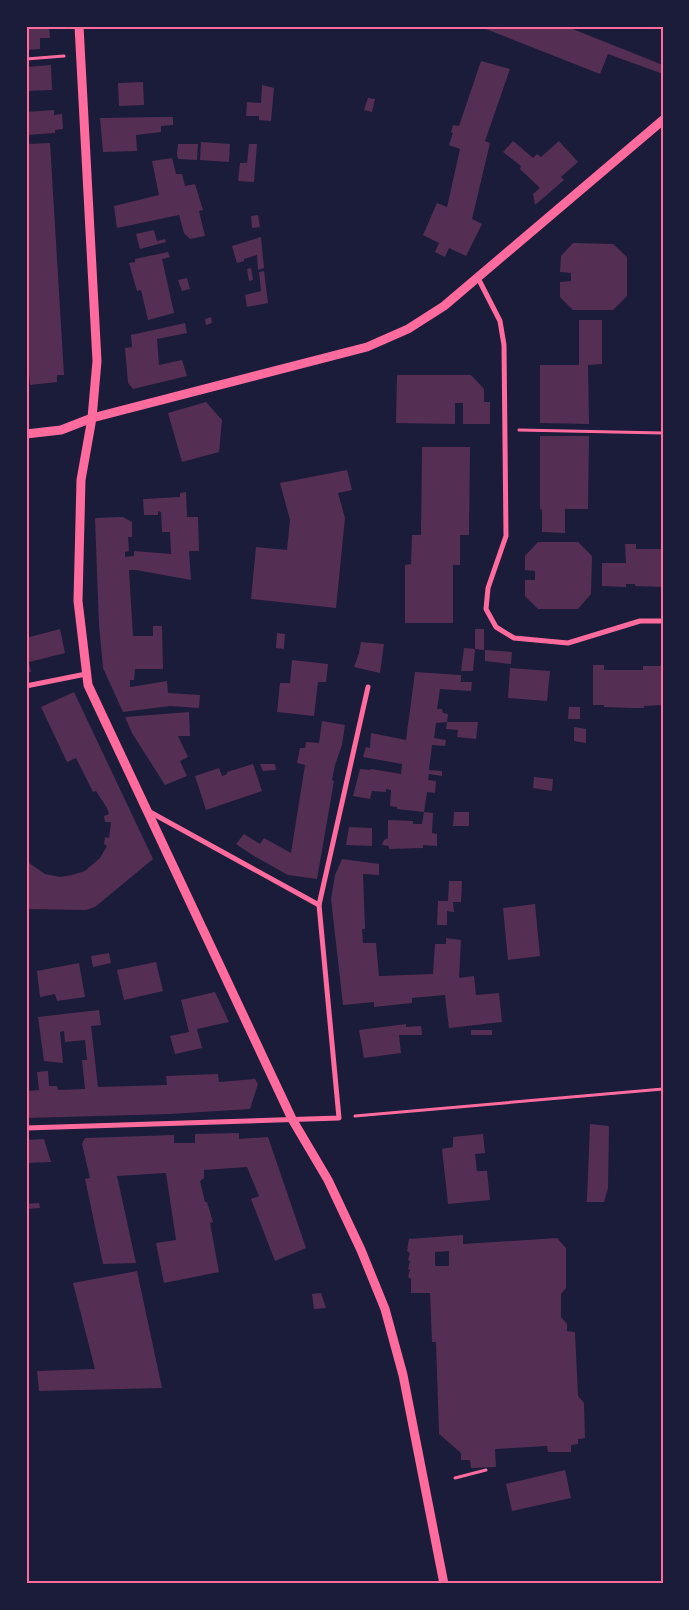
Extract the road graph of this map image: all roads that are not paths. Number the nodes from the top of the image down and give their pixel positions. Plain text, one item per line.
1 (78, 26) edge
2 (663, 120) edge
3 (478, 278) junction
4 (92, 418) junction
5 (26, 434) edge
6 (663, 621) edge
7 (86, 674) junction
8 (26, 686) edge
9 (368, 687) dead end
10 (147, 811) junction
11 (319, 905) junction
12 (292, 1119) junction
13 (26, 1128) edge
14 (444, 1584) edge

1 - 4 street
2 - 3 street
3 - 4 street
3 - 6 street
4 - 5 street
4 - 7 street
7 - 8 street
7 - 10 street
9 - 11 street
10 - 11 street
10 - 12 street
11 - 12 street
12 - 13 street
12 - 14 street

